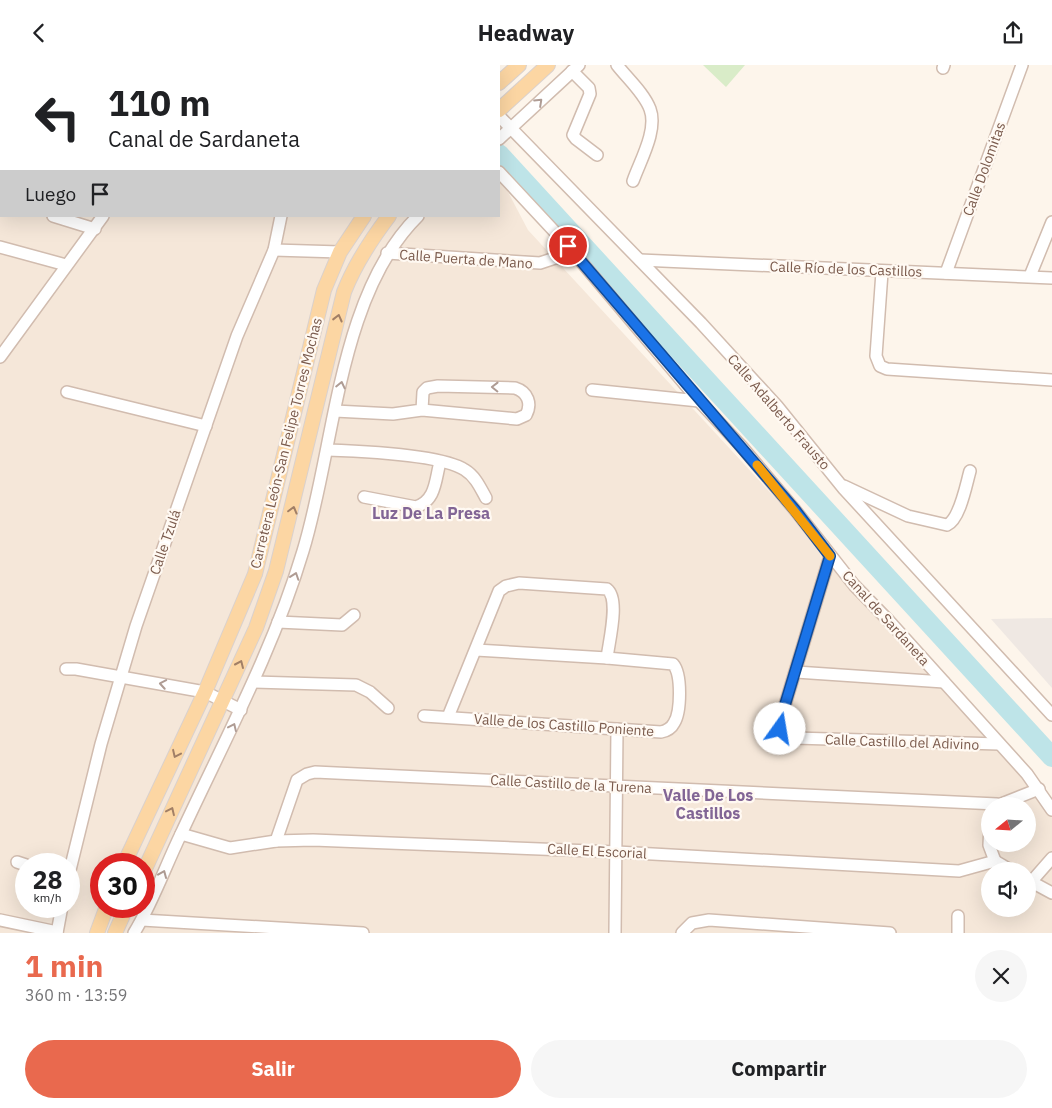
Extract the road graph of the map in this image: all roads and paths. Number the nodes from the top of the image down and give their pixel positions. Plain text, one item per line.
1 (519, 65) edge
2 (548, 65) edge
3 (617, 65) edge
4 (1022, 65) edge
5 (576, 68) edge
6 (500, 82) edge
7 (500, 109) edge
8 (500, 120) edge
9 (504, 134) edge
10 (597, 155) dead end
11 (500, 173) edge
12 (633, 181) dead end
13 (55, 217) edge
14 (102, 217) edge
15 (282, 217) edge
16 (363, 217) edge
17 (387, 217) edge
18 (417, 217) edge
19 (1052, 222) edge
20 (95, 229) junction
21 (568, 246) junction
22 (0, 247) edge
23 (274, 250) junction
24 (340, 252) junction
25 (387, 253) junction
26 (640, 260) junction
27 (66, 265) junction
28 (882, 272) junction
29 (946, 273) junction
30 (1030, 277) junction
31 (1052, 278) edge
32 (0, 357) edge
33 (1052, 380) edge
34 (592, 390) dead end
35 (67, 392) dead end
36 (699, 401) junction
37 (422, 410) junction
38 (335, 411) junction
39 (206, 426) junction
40 (327, 450) junction
41 (440, 462) junction
42 (970, 471) dead end
43 (840, 485) junction
44 (364, 497) dead end
45 (486, 498) dead end
46 (830, 556) junction
47 (255, 574) junction
48 (354, 615) dead end
49 (278, 622) junction
50 (476, 650) junction
51 (607, 658) junction
52 (66, 669) dead end
53 (796, 672) junction
54 (120, 676) junction
55 (254, 681) junction
56 (944, 682) junction
57 (205, 693) junction
58 (222, 702) junction
59 (388, 709) dead end
60 (241, 710) junction
61 (1052, 715) edge
62 (424, 716) dead end
63 (448, 717) junction
64 (617, 729) junction
65 (1000, 745) junction
66 (617, 787) junction
67 (1039, 789) junction
68 (1018, 797) edge
69 (981, 804) edge
70 (1052, 810) edge
71 (181, 834) junction
72 (276, 841) junction
73 (617, 852) junction
74 (74, 853) edge
75 (129, 853) edge
76 (152, 853) edge
77 (992, 853) edge
78 (1052, 858) edge
79 (995, 861) joint
80 (1036, 874) edge
81 (1036, 885) edge
82 (1052, 893) edge
83 (958, 915) dead end
84 (60, 918) edge
85 (103, 918) edge
86 (122, 918) edge
87 (0, 920) edge
88 (142, 920) junction
89 (57, 933) edge
90 (97, 933) edge
91 (115, 933) edge
92 (134, 933) edge
93 (363, 933) edge
94 (615, 933) edge
95 (682, 933) edge
96 (890, 933) edge
97 (958, 933) edge

1 - 6 main road
2 - 7 main road
3 - 12 street
4 - 29 street, Calle Dolomitas
9 -> 5 street
5 - 10 street
8 - 9 street, Calle Adalberto Frausto
9 - 26 street, Calle Adalberto Frausto
11 - 21 street, Canal de Sardaneta
13 - 20 street
14 - 20 street
15 - 23 street, Calle Tzulá
16 - 24 main road, Carretera León-San Felipe Torres Mochas
58 -> 17 main road
18 - 25 street
19 - 30 street
20 - 27 street
21 - 25 street, Calle Puerta de Mano
21 - 36 street, Canal de Sardaneta
22 - 27 street
23 - 24 street
23 - 39 street, Calle Tzulá
24 - 47 main road, Carretera León-San Felipe Torres Mochas
38 -> 25 street
26 - 28 street, Calle Río de los Castillos
26 - 43 street, Calle Adalberto Frausto
27 - 32 street
28 - 29 street, Calle Río de los Castillos
28 - 33 street
29 - 30 street, Calle Río de los Castillos
30 - 31 street, Calle Río de los Castillos
34 - 36 street
35 - 39 street
36 - 46 street, Canal de Sardaneta
37 -> 37 street
37 - 38 street
38 - 40 street
39 - 54 street, Calle Tzulá
40 - 41 street
49 -> 40 street
41 - 44 street
41 - 45 street
42 - 43 street
43 - 61 street, Calle Adalberto Frausto
46 - 53 street, Calle Castillo del Adivino
46 - 56 street, Canal de Sardaneta
47 - 57 main road, Carretera León-San Felipe Torres Mochas
47 - 58 main road
48 - 49 street
49 - 55 street
50 - 51 street, Valle de los Castillo Poniente
50 - 51 street
50 - 63 street
51 - 64 street, Valle de los Castillo Poniente
52 - 54 street
53 - 56 street
53 - 65 street, Calle Castillo del Adivino
57 -> 54 street
54 - 74 street, Calle Tzulá
55 - 59 street
55 - 60 street
56 - 65 street, Canal de Sardaneta
57 - 58 street
57 -> 75 main road, Carretera León-San Felipe Torres Mochas
58 - 60 street
76 -> 58 main road
71 -> 60 street
62 - 63 street, Valle de los Castillo Poniente
63 - 64 street, Valle de los Castillo Poniente
64 - 66 street
65 - 67 street, Canal de Sardaneta
66 - 69 street, Calle Castillo de la Turena
66 - 72 street, Calle Castillo de la Turena
66 - 73 street
67 - 68 street
67 - 70 street, Canal de Sardaneta
71 - 72 street, Calle El Escorial
88 -> 71 street
72 - 73 street, Calle El Escorial
73 - 79 street, Calle El Escorial
73 - 94 street
77 - 79 street
78 - 80 street
81 - 82 street
83 - 97 street
84 - 89 street
85 - 90 main road
86 - 91 main road
87 - 89 street
88 - 92 street
88 - 93 street
95 - 96 street

